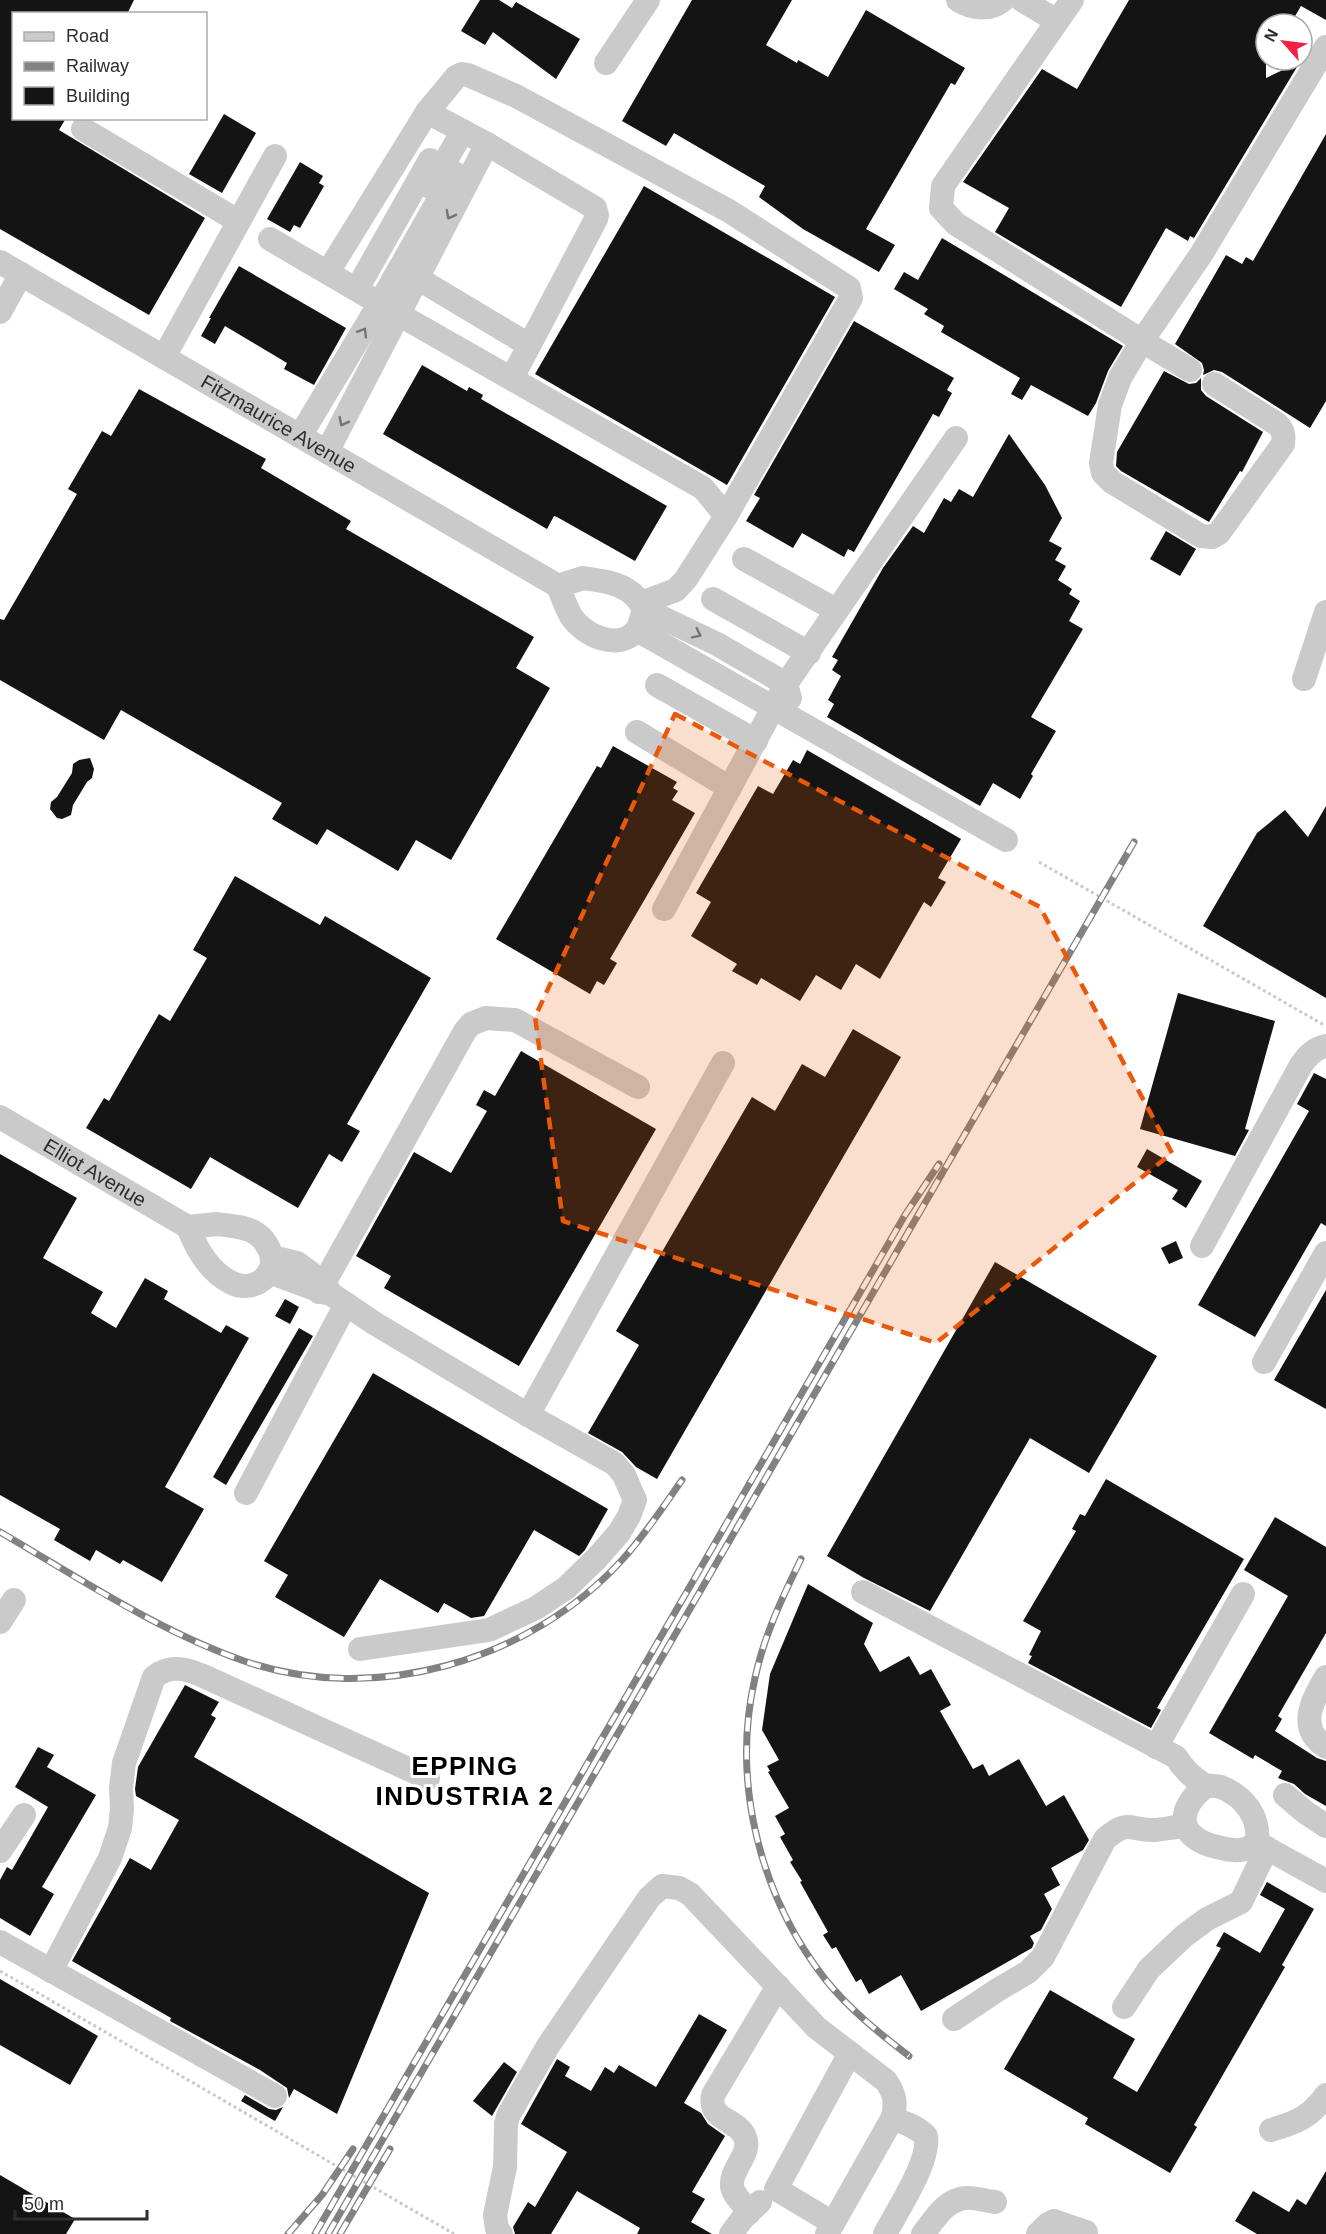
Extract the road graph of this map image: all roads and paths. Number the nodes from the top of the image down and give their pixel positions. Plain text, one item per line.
1 (648, 0) edge
2 (958, 0) edge
3 (1003, 0) edge
4 (1022, 0) edge
5 (1072, 0) edge
6 (1057, 21) junction
7 (1326, 47) edge
8 (606, 63) dead end
9 (457, 128) junction
10 (83, 129) dead end
11 (275, 156) dead end
12 (238, 221) junction
13 (270, 239) dead end
14 (0, 262) edge
15 (21, 274) junction
16 (417, 278) junction
17 (363, 293) junction
18 (0, 312) edge
19 (1142, 341) junction
20 (529, 345) junction
21 (164, 357) junction
22 (341, 368) junction
23 (1190, 370) dead end
24 (512, 378) junction
25 (363, 383) junction
26 (1214, 384) dead end
27 (300, 436) junction
28 (956, 438) dead end
29 (327, 452) junction
30 (726, 516) junction
31 (744, 559) dead end
32 (558, 586) junction
33 (713, 599) dead end
34 (836, 610) junction
35 (641, 614) junction
36 (1323, 618) edge
37 (808, 653) junction
38 (1304, 680) dead end
39 (786, 684) junction
40 (657, 685) dead end
41 (773, 709) junction
42 (795, 721) junction
43 (637, 732) dead end
44 (756, 741) junction
45 (730, 788) junction
46 (1006, 840) dead end
47 (1039, 862) dead end
48 (664, 909) dead end
49 (1325, 1036) edge
50 (723, 1063) dead end
51 (638, 1087) dead end
52 (0, 1117) edge
53 (188, 1227) junction
54 (1202, 1246) dead end
55 (1326, 1253) edge
56 (271, 1265) junction
57 (330, 1293) junction
58 (1264, 1362) dead end
59 (528, 1415) junction
60 (246, 1493) dead end
61 (863, 1592) dead end
62 (1243, 1593) dead end
63 (14, 1600) dead end
64 (0, 1622) edge
65 (360, 1649) dead end
66 (1326, 1677) edge
67 (1156, 1747) junction
68 (1326, 1747) edge
69 (428, 1778) dead end
70 (1206, 1786) junction
71 (1285, 1795) dead end
72 (24, 1815) dead end
73 (1185, 1826) junction
74 (1326, 1826) edge
75 (1262, 1845) junction
76 (0, 1851) edge
77 (1326, 1881) edge
78 (0, 1942) edge
79 (0, 1971) edge
80 (51, 1971) junction
81 (778, 1986) junction
82 (1124, 2007) dead end
83 (954, 2019) dead end
84 (850, 2053) junction
85 (1326, 2095) edge
86 (275, 2096) dead end
87 (892, 2119) junction
88 (1271, 2130) dead end
89 (776, 2189) junction
90 (995, 2202) dead end
91 (750, 2213) junction
92 (830, 2228) edge
93 (1087, 2233) edge
94 (454, 2234) edge
95 (501, 2234) edge
96 (731, 2234) edge
97 (885, 2234) edge
98 (923, 2234) edge
99 (1038, 2234) edge

1 - 8 street
2 - 3 street
4 - 6 street
5 - 6 street
6 - 19 street
7 - 19 street
9 -> 16 street
9 - 17 street
9 - 17 street
9 - 20 street
9 - 30 street
10 - 12 street
11 - 12 street
12 - 21 street
13 - 17 street
14 - 15 street, Fitzmaurice Avenue
15 - 18 street
15 - 21 street, Fitzmaurice Avenue
16 - 17 street
16 - 20 street
22 -> 17 street
17 - 24 street
17 - 25 street
19 - 23 street
19 - 26 street
20 - 24 street
21 - 27 street, Fitzmaurice Avenue
22 - 25 street
22 - 27 street
24 - 30 street
25 -> 29 street
27 - 29 street, Fitzmaurice Avenue
28 - 34 street
29 - 32 street, Fitzmaurice Avenue
30 - 35 street
31 - 34 street
32 - 35 street
32 - 35 street
33 - 37 street
34 - 37 street
35 -> 39 street
35 - 41 street
36 - 38 street
37 - 39 street
39 - 41 street
39 - 42 street
40 - 44 street
41 - 42 street
41 - 44 street
42 - 46 street
43 - 45 street
44 - 45 street
45 - 48 street
47 - 49 path
49 - 54 street
50 - 59 street
51 - 57 street
52 - 53 street, Elliot Avenue
53 - 56 street
53 - 56 street
55 - 58 street
56 - 57 street
57 - 59 street
57 - 60 street
59 - 65 street
61 - 67 street
62 - 67 street
63 - 64 street
66 - 68 street
67 - 70 street
69 - 80 street
70 - 73 street
70 - 75 street
71 - 74 street
72 - 76 street
73 - 75 street
73 - 83 street
75 - 77 street
75 - 82 street
78 - 80 street
79 - 94 path
80 - 86 street
81 - 84 street
81 - 91 street
81 - 95 street
84 - 87 street
84 - 89 street
85 - 88 street
87 - 92 street
87 - 97 street
89 - 91 street
89 - 92 street
90 - 98 street
91 - 96 street
93 - 99 street

